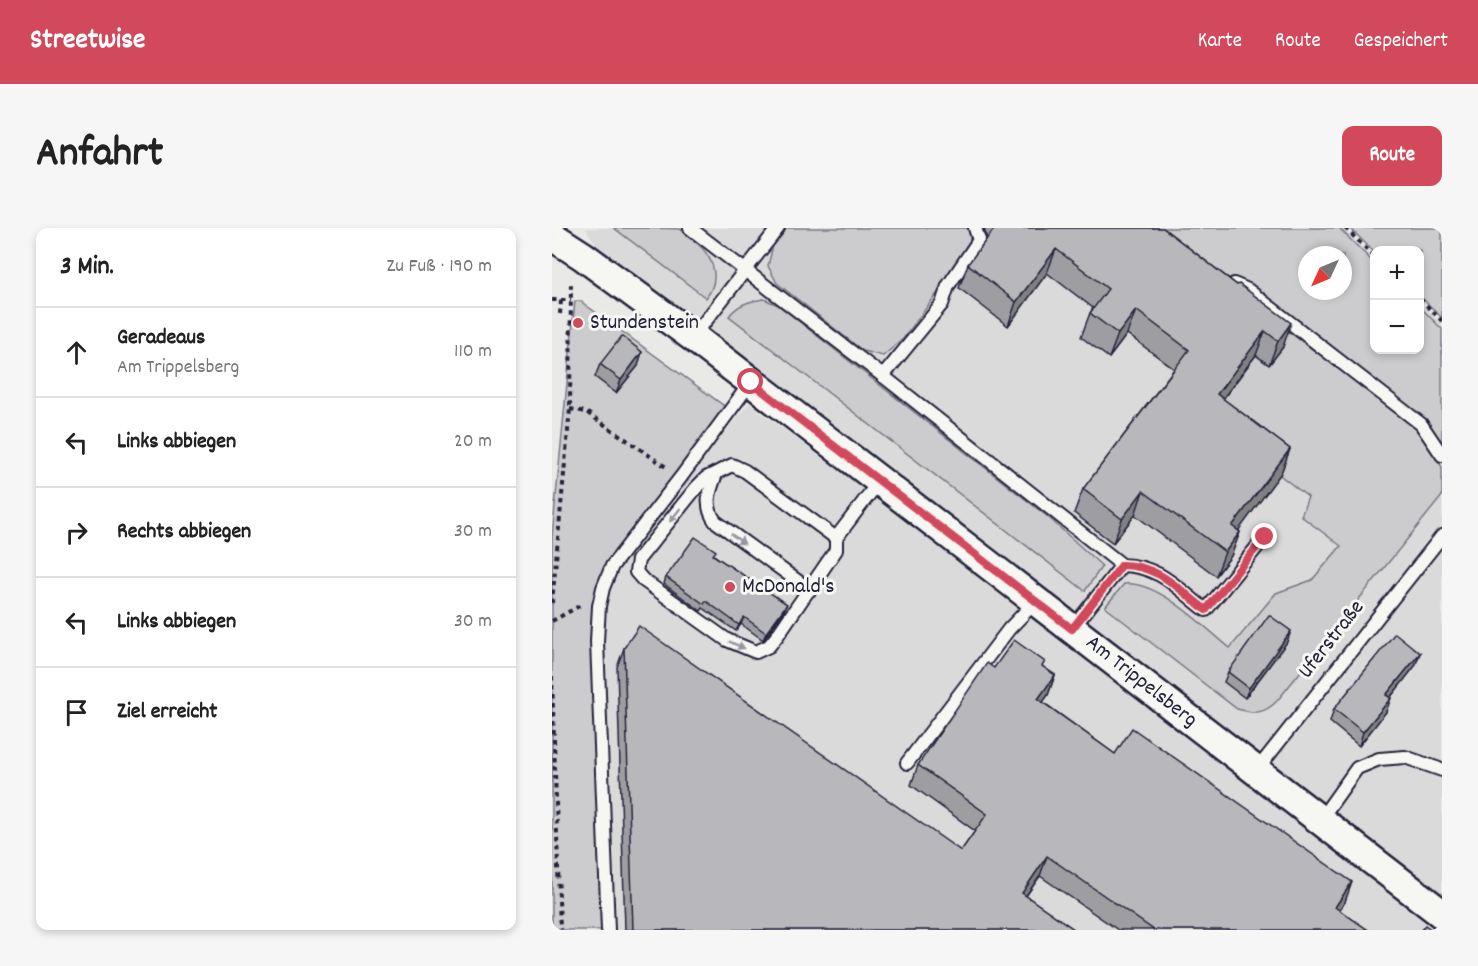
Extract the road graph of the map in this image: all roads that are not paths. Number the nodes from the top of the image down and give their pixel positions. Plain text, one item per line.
1 (690, 228) edge
2 (778, 228) edge
3 (975, 228) edge
4 (562, 242) edge
5 (746, 270) junction
6 (1223, 279) edge
7 (693, 338) junction
8 (883, 376) junction
9 (751, 382) junction
10 (1442, 455) edge
11 (716, 474) junction
12 (880, 480) junction
13 (1442, 536) edge
14 (1265, 537) dead end
15 (836, 538) junction
16 (1122, 565) junction
17 (810, 590) junction
18 (1036, 601) junction
19 (1072, 629) junction
20 (907, 763) dead end
21 (1442, 770) edge
22 (1256, 771) junction
23 (1320, 820) junction
24 (1442, 914) edge
25 (608, 930) edge

1 - 5 lane
2 - 5 lane
3 - 8 lane
4 - 7 street, Am Trippelsberg
5 - 7 lane
5 - 8 lane
6 - 10 lane
7 - 9 street, Am Trippelsberg
8 - 16 lane
9 - 12 street, Am Trippelsberg
9 - 25 lane
11 - 15 lane
11 -> 17 lane
11 -> 17 lane
12 - 15 lane
12 - 18 street, Am Trippelsberg
13 - 22 lane, Uferstraße
14 - 16 lane
15 - 17 lane
16 - 19 lane
18 - 19 street, Am Trippelsberg
18 - 20 lane
19 - 22 street, Am Trippelsberg
21 - 23 lane
22 - 23 street, Am Trippelsberg
23 - 24 street, Am Trippelsberg

